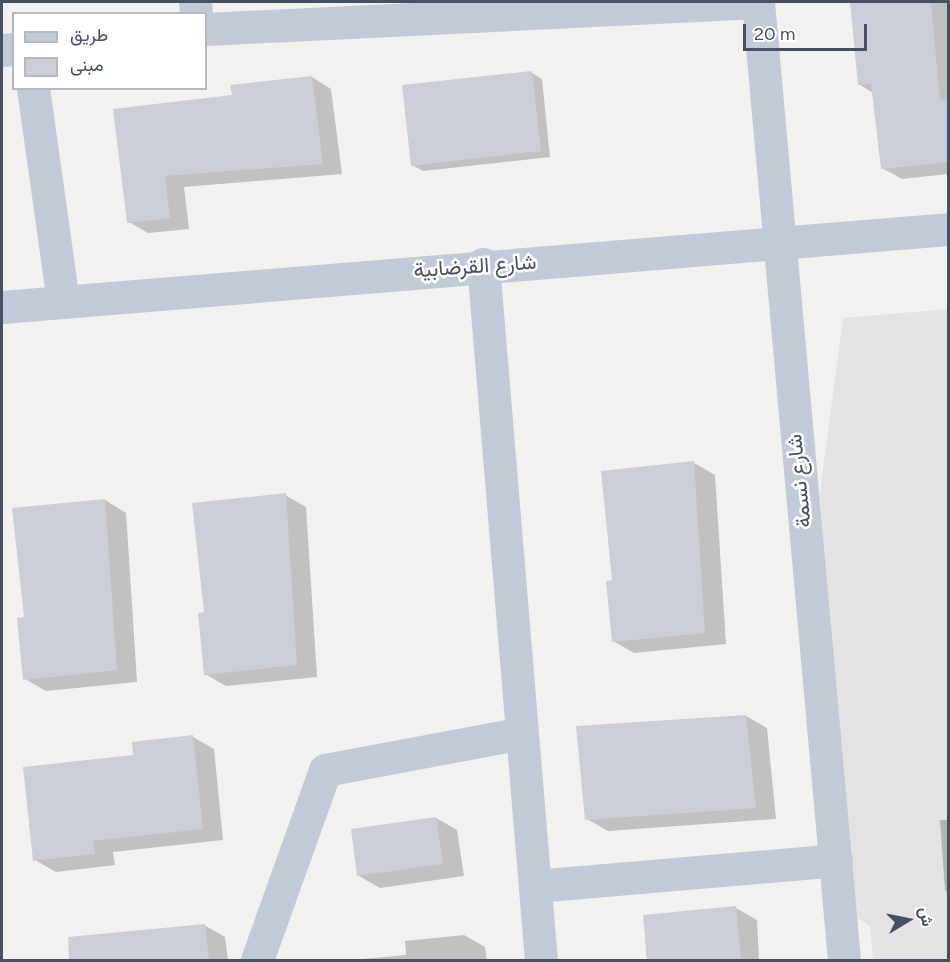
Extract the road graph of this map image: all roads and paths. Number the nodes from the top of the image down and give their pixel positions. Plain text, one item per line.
1 (758, 2) edge
2 (207, 28) edge
3 (33, 90) edge
4 (948, 229) edge
5 (776, 246) junction
6 (483, 264) junction
7 (63, 301) junction
8 (2, 307) edge
9 (522, 733) junction
10 (836, 860) junction
11 (535, 886) junction
12 (257, 960) edge
13 (541, 960) edge
14 (844, 960) edge

1 - 2 street
1 - 5 street, شارع نسمة
3 - 7 street
4 - 5 street, شارع القرضابية
5 - 6 street, شارع القرضابية
5 - 10 street, شارع نسمة
6 - 7 street, شارع القرضابية
6 - 9 street
7 - 8 street, شارع القرضابية
9 - 11 street
9 - 12 street
10 - 11 street
10 - 14 street, شارع نسمة
11 - 13 street

